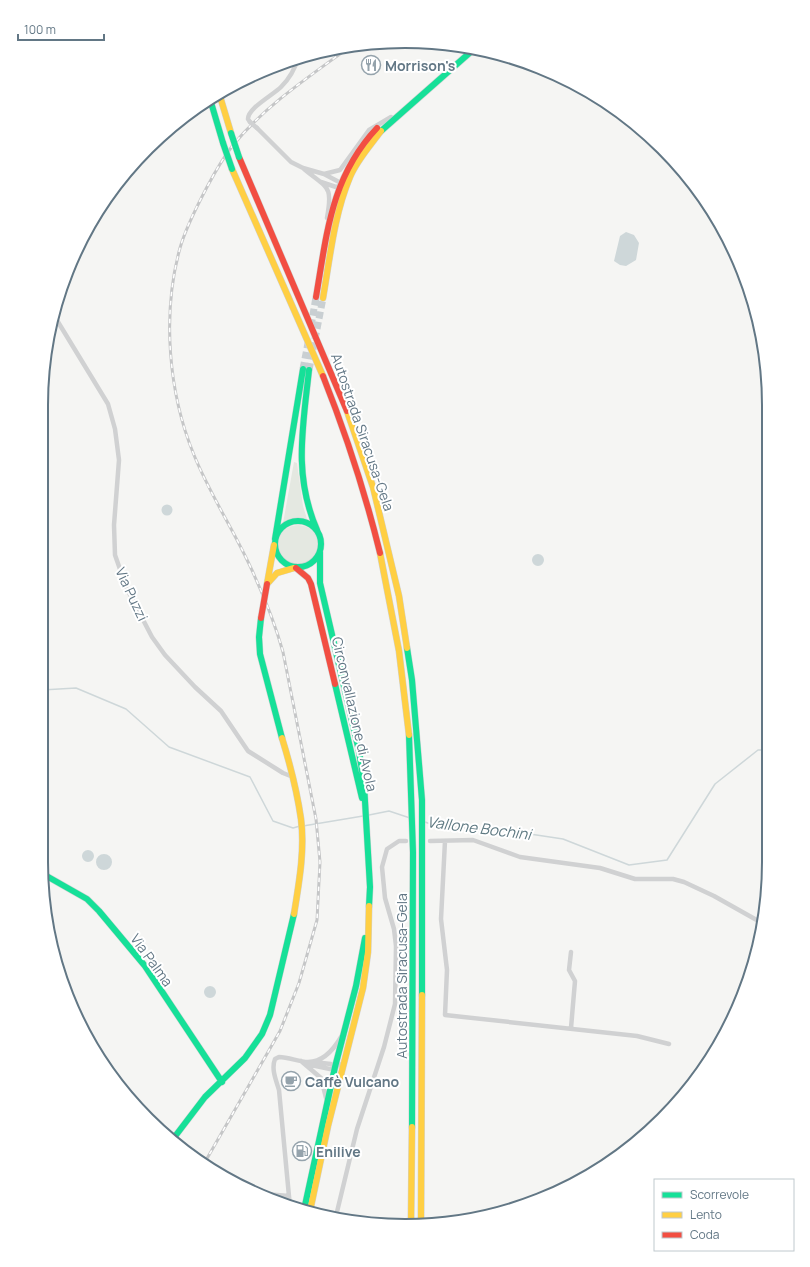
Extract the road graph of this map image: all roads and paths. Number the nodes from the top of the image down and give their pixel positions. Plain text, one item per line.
1 (468, 54) edge
2 (295, 65) edge
3 (221, 100) edge
4 (413, 102) junction
5 (212, 105) edge
6 (391, 116) junction
7 (366, 150) junction
8 (303, 168) junction
9 (324, 174) junction
10 (321, 182) junction
11 (341, 186) junction
12 (332, 242) junction
13 (323, 256) junction
14 (58, 322) edge
15 (316, 530) junction
16 (275, 542) junction
17 (320, 552) junction
18 (295, 568) junction
19 (267, 584) junction
20 (293, 777) junction
21 (364, 806) junction
22 (406, 841) dead end
23 (430, 841) dead end
24 (445, 841) junction
25 (49, 877) edge
26 (757, 920) edge
27 (367, 932) junction
28 (571, 952) dead end
29 (571, 1028) junction
30 (345, 1029) junction
31 (669, 1044) dead end
32 (304, 1062) junction
33 (344, 1063) junction
34 (336, 1068) junction
35 (341, 1074) junction
36 (222, 1082) junction
37 (327, 1104) junction
38 (176, 1135) edge
39 (276, 1195) edge
40 (289, 1196) junction
41 (289, 1200) edge
42 (305, 1205) edge
43 (311, 1206) edge
44 (337, 1212) edge
45 (421, 1218) edge
46 (411, 1219) edge

1 - 4 main road
2 - 8 street, bridge
3 - 45 main road, Autostrada Siracusa-Gela, bridge
4 - 6 main road
4 - 7 main road
5 - 46 main road, Autostrada Siracusa-Gela, bridge
6 - 9 street
6 - 11 main road
7 - 11 street
7 - 12 main road
8 - 9 street
8 - 10 street
9 - 11 street
10 - 11 street
10 - 13 street
11 - 12 street
11 - 13 main road
12 - 13 main road
14 - 20 street, Via Puzzi
15 - 16 main road
15 - 16 main road
15 - 17 main road
16 - 18 main road
16 - 19 main road
17 - 18 main road
17 - 21 main road, Circonvallazione di Avola
18 - 19 main road
18 - 21 main road, Circonvallazione di Avola
19 - 20 main road, bridge
20 - 36 main road
21 - 27 main road
22 - 44 street
23 - 24 street
24 - 26 street
24 - 29 street
25 - 36 main road, Via Palma
27 - 30 main road
27 - 33 main road
28 - 29 street
29 - 31 street
30 - 32 street
30 - 34 main road
32 - 34 street
32 - 37 street
32 - 40 street
33 - 34 street
33 - 35 main road
34 - 35 street
34 - 37 main road
35 - 43 main road
36 - 38 main road
37 - 42 main road
39 - 40 street
40 - 41 street

